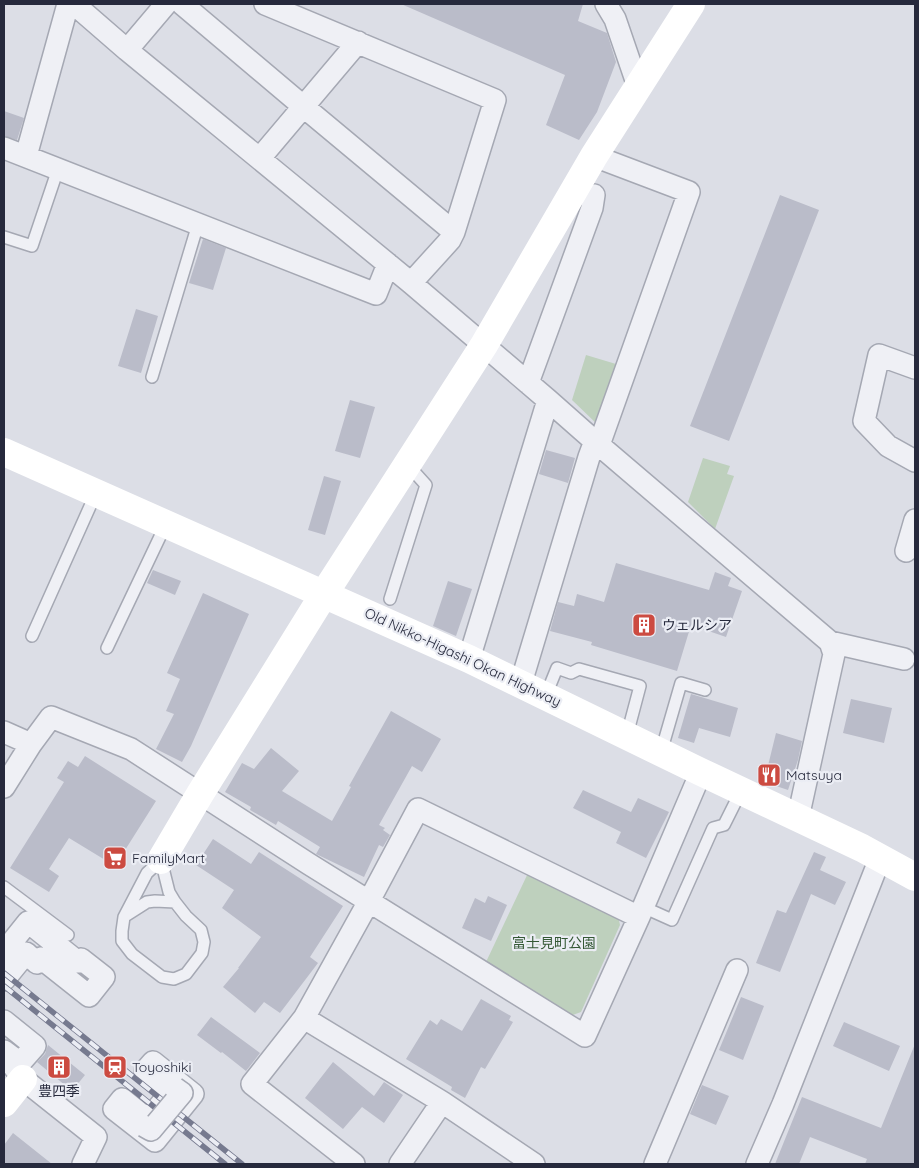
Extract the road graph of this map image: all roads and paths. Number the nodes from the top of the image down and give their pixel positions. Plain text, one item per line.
1 (68, 4) edge
2 (74, 4) edge
3 (166, 4) edge
4 (182, 4) edge
5 (265, 4) edge
6 (606, 4) edge
7 (691, 4) edge
8 (358, 42) junction
9 (128, 50) junction
10 (638, 86) junction
11 (304, 107) junction
12 (4, 148) edge
13 (26, 156) junction
14 (594, 156) junction
15 (260, 158) junction
16 (58, 168) junction
17 (594, 195) dead end
18 (198, 224) junction
19 (454, 232) junction
20 (4, 237) edge
21 (388, 264) junction
22 (411, 283) junction
23 (484, 345) junction
24 (915, 368) edge
25 (152, 377) dead end
26 (528, 383) junction
27 (548, 400) junction
28 (597, 443) junction
29 (4, 452) edge
30 (915, 461) edge
31 (407, 464) junction
32 (96, 493) junction
33 (915, 520) edge
34 (166, 524) junction
35 (906, 551) dead end
36 (324, 594) junction
37 (390, 599) dead end
38 (32, 636) dead end
39 (830, 642) junction
40 (107, 648) dead end
41 (469, 659) junction
42 (904, 659) dead end
43 (521, 684) junction
44 (705, 690) dead end
45 (546, 696) junction
46 (4, 732) edge
47 (627, 735) junction
48 (31, 744) junction
49 (661, 752) junction
50 (701, 772) junction
51 (4, 787) edge
52 (741, 791) junction
53 (200, 794) junction
54 (798, 818) junction
55 (882, 859) junction
56 (161, 860) junction
57 (914, 873) edge
58 (4, 887) edge
59 (369, 901) junction
60 (175, 902) junction
61 (641, 912) junction
62 (124, 917) junction
63 (68, 935) dead end
64 (34, 941) dead end
65 (4, 952) edge
66 (4, 965) edge
67 (736, 970) dead end
68 (4, 980) edge
69 (304, 1018) junction
70 (4, 1021) edge
71 (4, 1051) edge
72 (4, 1056) edge
73 (152, 1062) joint
74 (23, 1078) junction
75 (175, 1088) dead end
76 (442, 1102) junction
77 (4, 1103) edge
78 (144, 1126) dead end
79 (524, 1161) edge
80 (83, 1164) edge
81 (354, 1164) edge
82 (400, 1164) edge
83 (655, 1164) edge
84 (757, 1164) edge

1 - 13 street
2 - 9 street
3 - 9 street
4 - 11 street
5 - 8 street
6 - 10 street
7 - 10 street
8 - 11 street
8 - 19 street
9 - 15 street
10 - 14 street
11 - 15 street
11 - 19 street
12 - 13 street
13 - 16 street
14 - 23 street
14 - 28 street
15 - 21 street
16 - 18 street
16 - 20 lane
17 - 26 street
18 - 21 street
18 - 25 lane
19 - 22 street
21 - 22 street
22 - 23 street
23 - 26 street
23 - 31 street
24 - 30 street
26 - 27 street
27 - 28 street
27 - 41 street
28 - 39 street
28 - 43 street
29 - 32 street, Old Nikko-Higashi Okan Highway
31 - 36 street
31 - 37 lane
32 - 34 street, Old Nikko-Higashi Okan Highway
32 - 38 lane
33 - 35 street
34 - 36 street, Old Nikko-Higashi Okan Highway
34 - 40 lane
36 - 41 street, Old Nikko-Higashi Okan Highway
36 - 53 street
39 - 42 street
39 - 54 street
41 - 43 street, Old Nikko-Higashi Okan Highway
43 - 45 street, Old Nikko-Higashi Okan Highway
44 - 49 lane
45 - 47 street, Old Nikko-Higashi Okan Highway
45 - 47 lane
46 - 48 street
47 - 49 street, Old Nikko-Higashi Okan Highway
48 - 51 street
48 - 53 street
49 - 50 street, Old Nikko-Higashi Okan Highway
50 - 52 street, Old Nikko-Higashi Okan Highway
50 - 61 street
52 - 54 street, Old Nikko-Higashi Okan Highway
52 - 61 lane
53 - 56 street
53 - 59 street
54 - 55 street, Old Nikko-Higashi Okan Highway
55 - 57 street, Old Nikko-Higashi Okan Highway
55 - 84 street
56 - 60 lane
56 - 62 lane
58 - 63 lane
59 - 61 street
59 - 61 street
59 - 69 street
60 - 62 lane
60 - 62 lane
64 - 66 street
65 - 68 street
67 - 83 street
69 - 76 street
69 - 81 street
70 - 71 street
72 - 74 street
73 - 73 street
74 - 77 street
74 - 80 street
75 - 78 street, bridge
76 - 79 street
76 - 82 street

